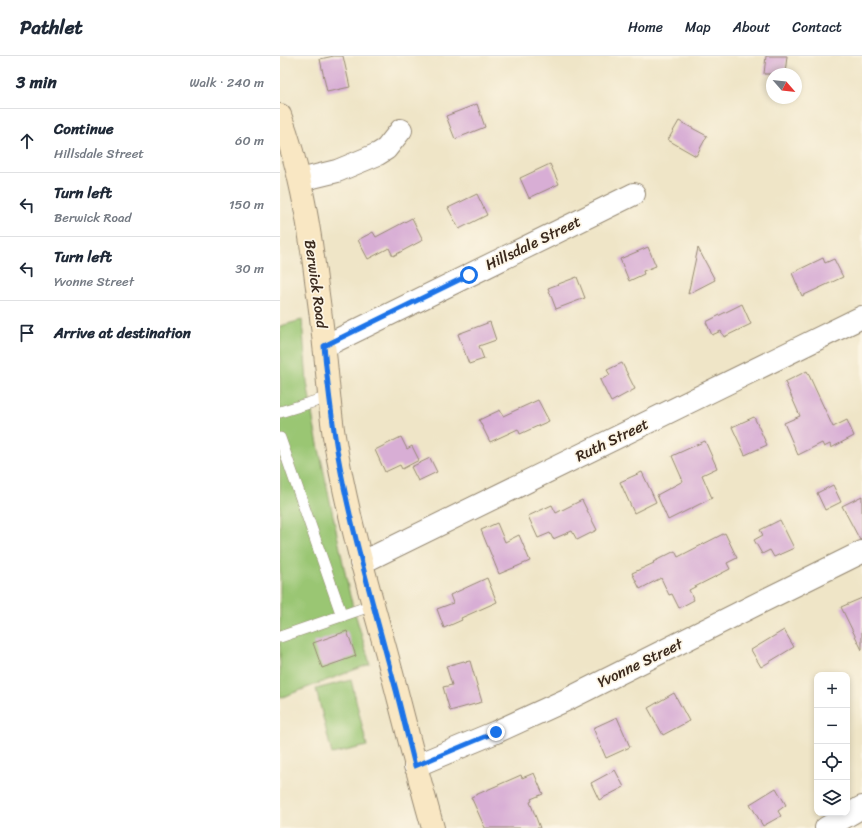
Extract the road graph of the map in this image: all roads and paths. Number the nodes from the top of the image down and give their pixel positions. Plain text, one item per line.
1 (280, 114) edge
2 (401, 130) dead end
3 (300, 180) junction
4 (634, 194) dead end
5 (862, 317) edge
6 (324, 346) junction
7 (329, 397) junction
8 (280, 412) edge
9 (280, 438) edge
10 (862, 552) edge
11 (361, 563) junction
12 (373, 605) junction
13 (342, 616) junction
14 (280, 637) edge
15 (415, 766) junction
16 (862, 807) edge
17 (433, 828) edge
18 (826, 828) edge

1 - 3 street, Berwick Road
2 - 3 street
3 - 6 street, Berwick Road
4 - 6 street, Hillsdale Street
5 - 11 street, Ruth Street
6 - 7 street, Berwick Road
7 - 8 lane
7 - 11 street, Berwick Road
9 - 13 lane
10 - 15 street, Yvonne Street
11 - 12 street, Berwick Road
12 - 13 lane
12 - 15 street, Berwick Road
13 - 14 lane
15 - 17 street, Berwick Road
16 - 18 street

